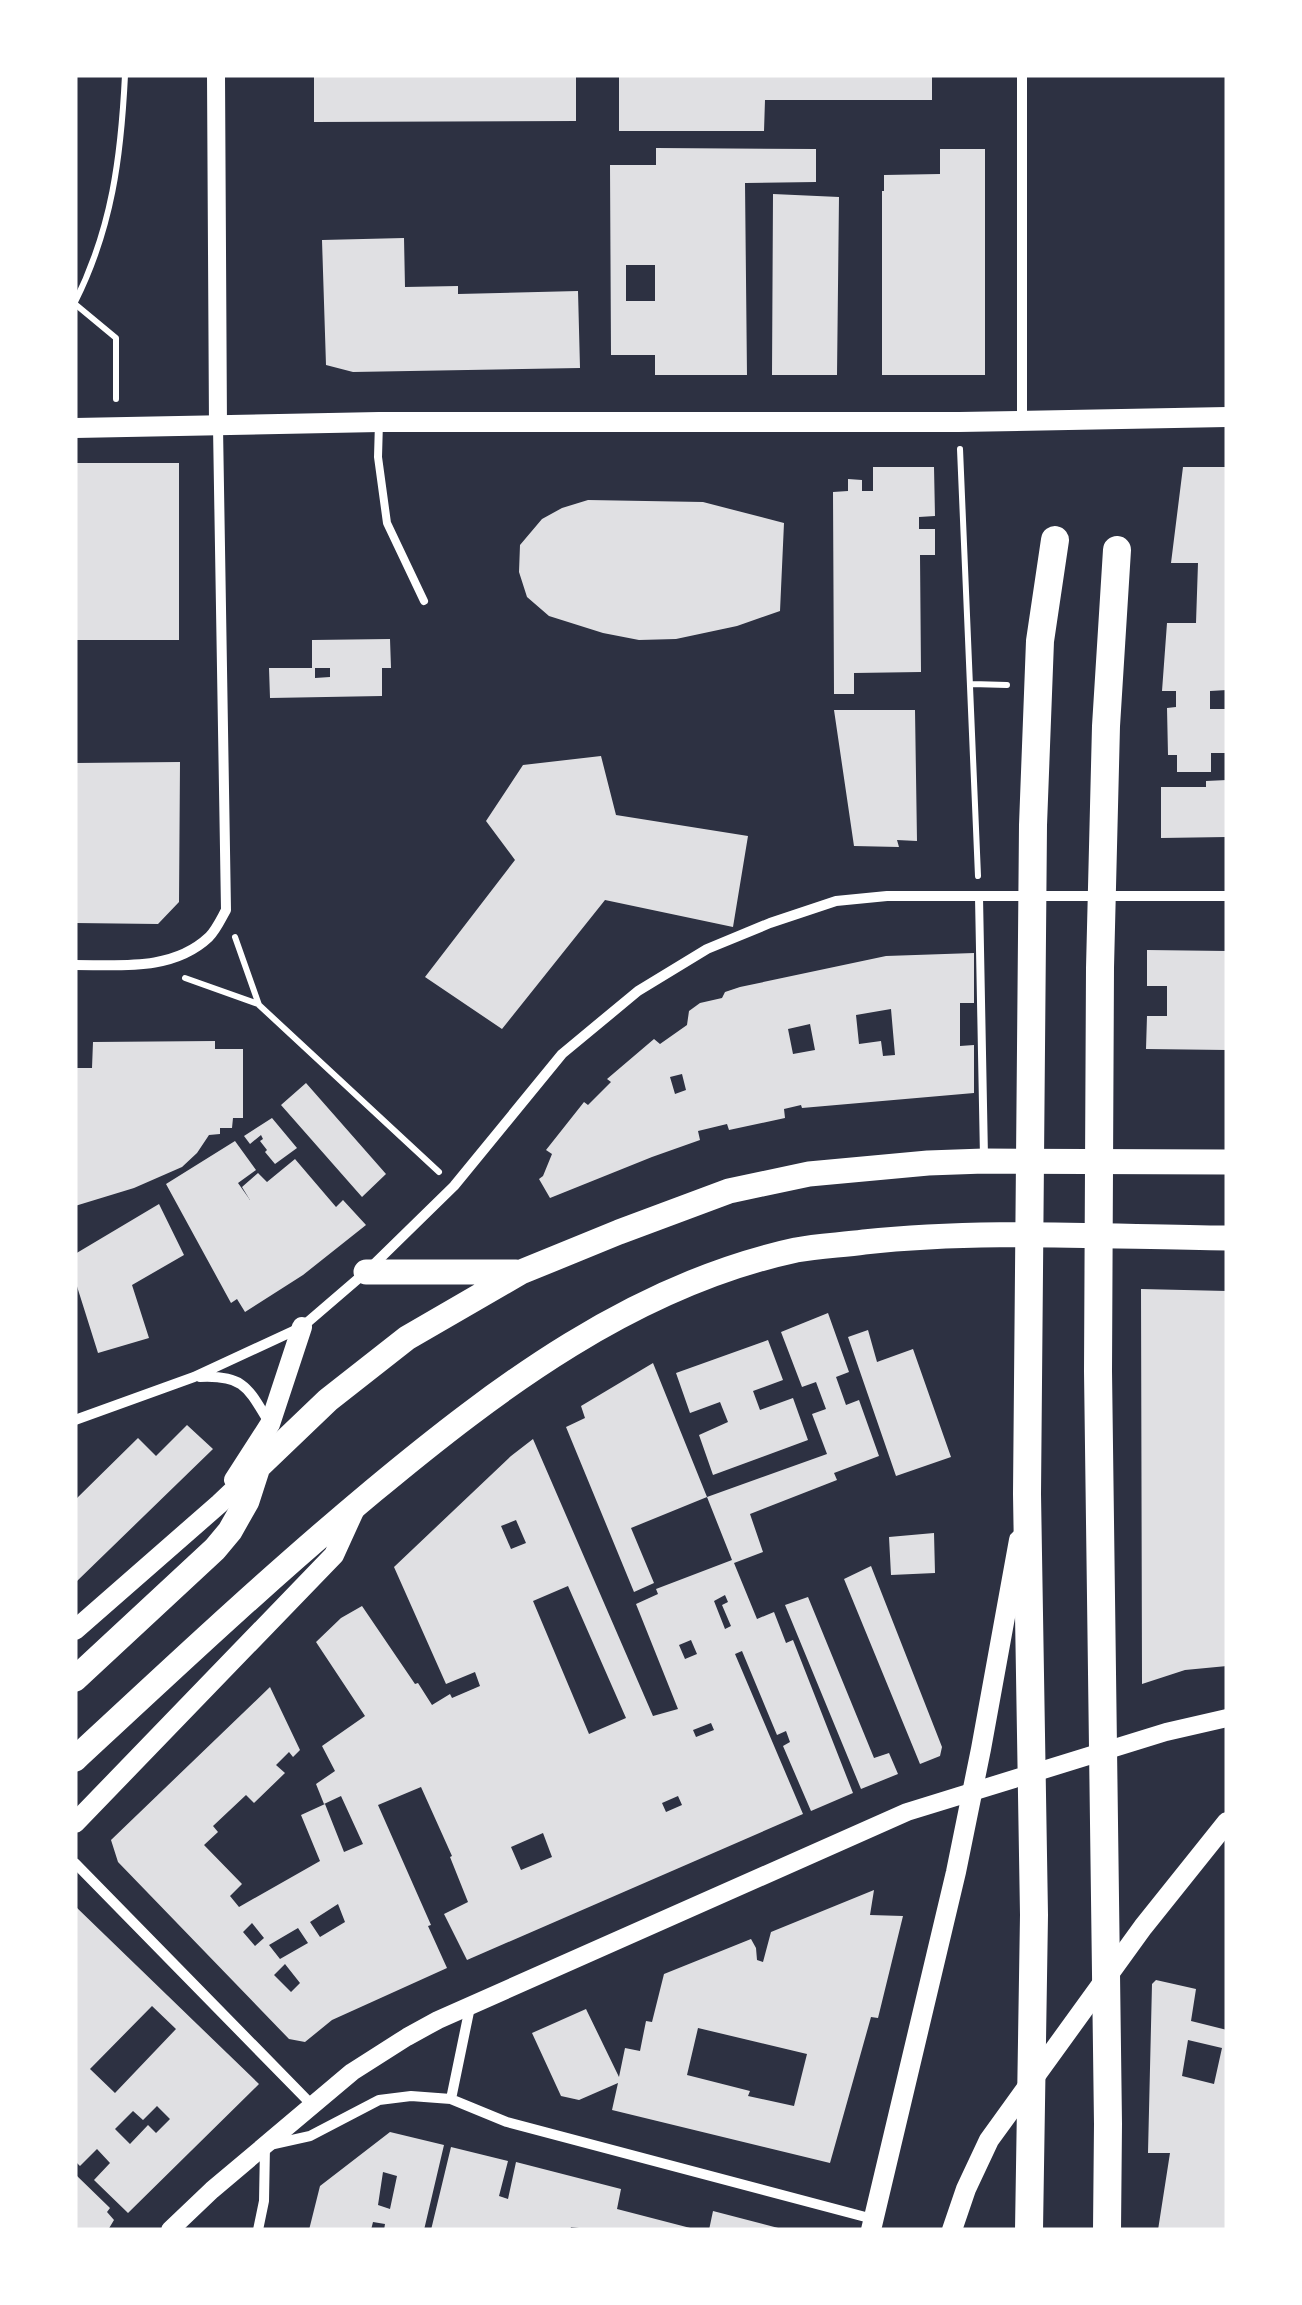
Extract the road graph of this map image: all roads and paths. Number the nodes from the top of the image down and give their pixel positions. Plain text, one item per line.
1 (125, 75) edge
2 (216, 75) edge
3 (1022, 75) edge
4 (75, 303) edge
5 (116, 376) dead end
6 (1227, 417) edge
7 (1022, 421) junction
8 (379, 422) junction
9 (959, 422) junction
10 (218, 427) junction
11 (75, 428) edge
12 (1056, 540) dead end
13 (1117, 550) dead end
14 (424, 601) dead end
15 (1227, 896) edge
16 (979, 897) junction
17 (226, 910) junction
18 (75, 965) edge
19 (150, 965) junction
20 (259, 1005) junction
21 (984, 1161) junction
22 (1227, 1162) edge
23 (454, 1186) junction
24 (1227, 1238) edge
25 (366, 1272) junction
26 (521, 1272) junction
27 (302, 1327) junction
28 (194, 1377) junction
29 (75, 1420) edge
30 (270, 1424) junction
31 (258, 1468) junction
32 (1027, 1494) junction
33 (220, 1504) junction
34 (356, 1505) junction
35 (75, 1630) edge
36 (75, 1679) edge
37 (1227, 1718) edge
38 (75, 1760) edge
39 (75, 1822) edge
40 (1227, 1822) edge
41 (75, 1864) edge
42 (470, 2008) junction
43 (451, 2099) junction
44 (313, 2106) junction
45 (265, 2146) junction
46 (873, 2225) edge
47 (170, 2230) edge
48 (258, 2230) edge
49 (952, 2230) edge
50 (1029, 2230) edge
51 (1107, 2230) edge

1 - 4 path
2 - 10 street
3 - 7 street
4 - 5 path
6 - 7 main road
7 - 9 main road
8 - 9 main road
8 - 10 main road
8 - 14 lane
9 - 16 path
10 - 11 main road
10 - 17 street
12 - 32 highway
13 - 51 highway
15 - 16 street
16 - 21 lane
16 - 23 street
17 - 19 street
17 - 20 path
18 - 19 street
19 - 20 path
20 - 23 path
21 - 22 main road
21 - 26 main road
23 - 25 street
24 - 34 main road
25 - 26 main road
25 - 27 street
26 - 31 main road
27 - 28 street
27 - 30 main road
28 - 29 street
28 - 30 street
30 - 33 main road
31 - 33 main road
31 - 36 main road
32 - 46 main road
32 - 50 highway
33 - 35 main road
34 - 38 main road
34 - 39 main road
37 - 42 street
40 - 49 main road
41 - 44 street
42 - 43 street
42 - 44 street
43 - 45 street
43 - 46 street
44 - 45 street
45 - 47 street
45 - 48 street

